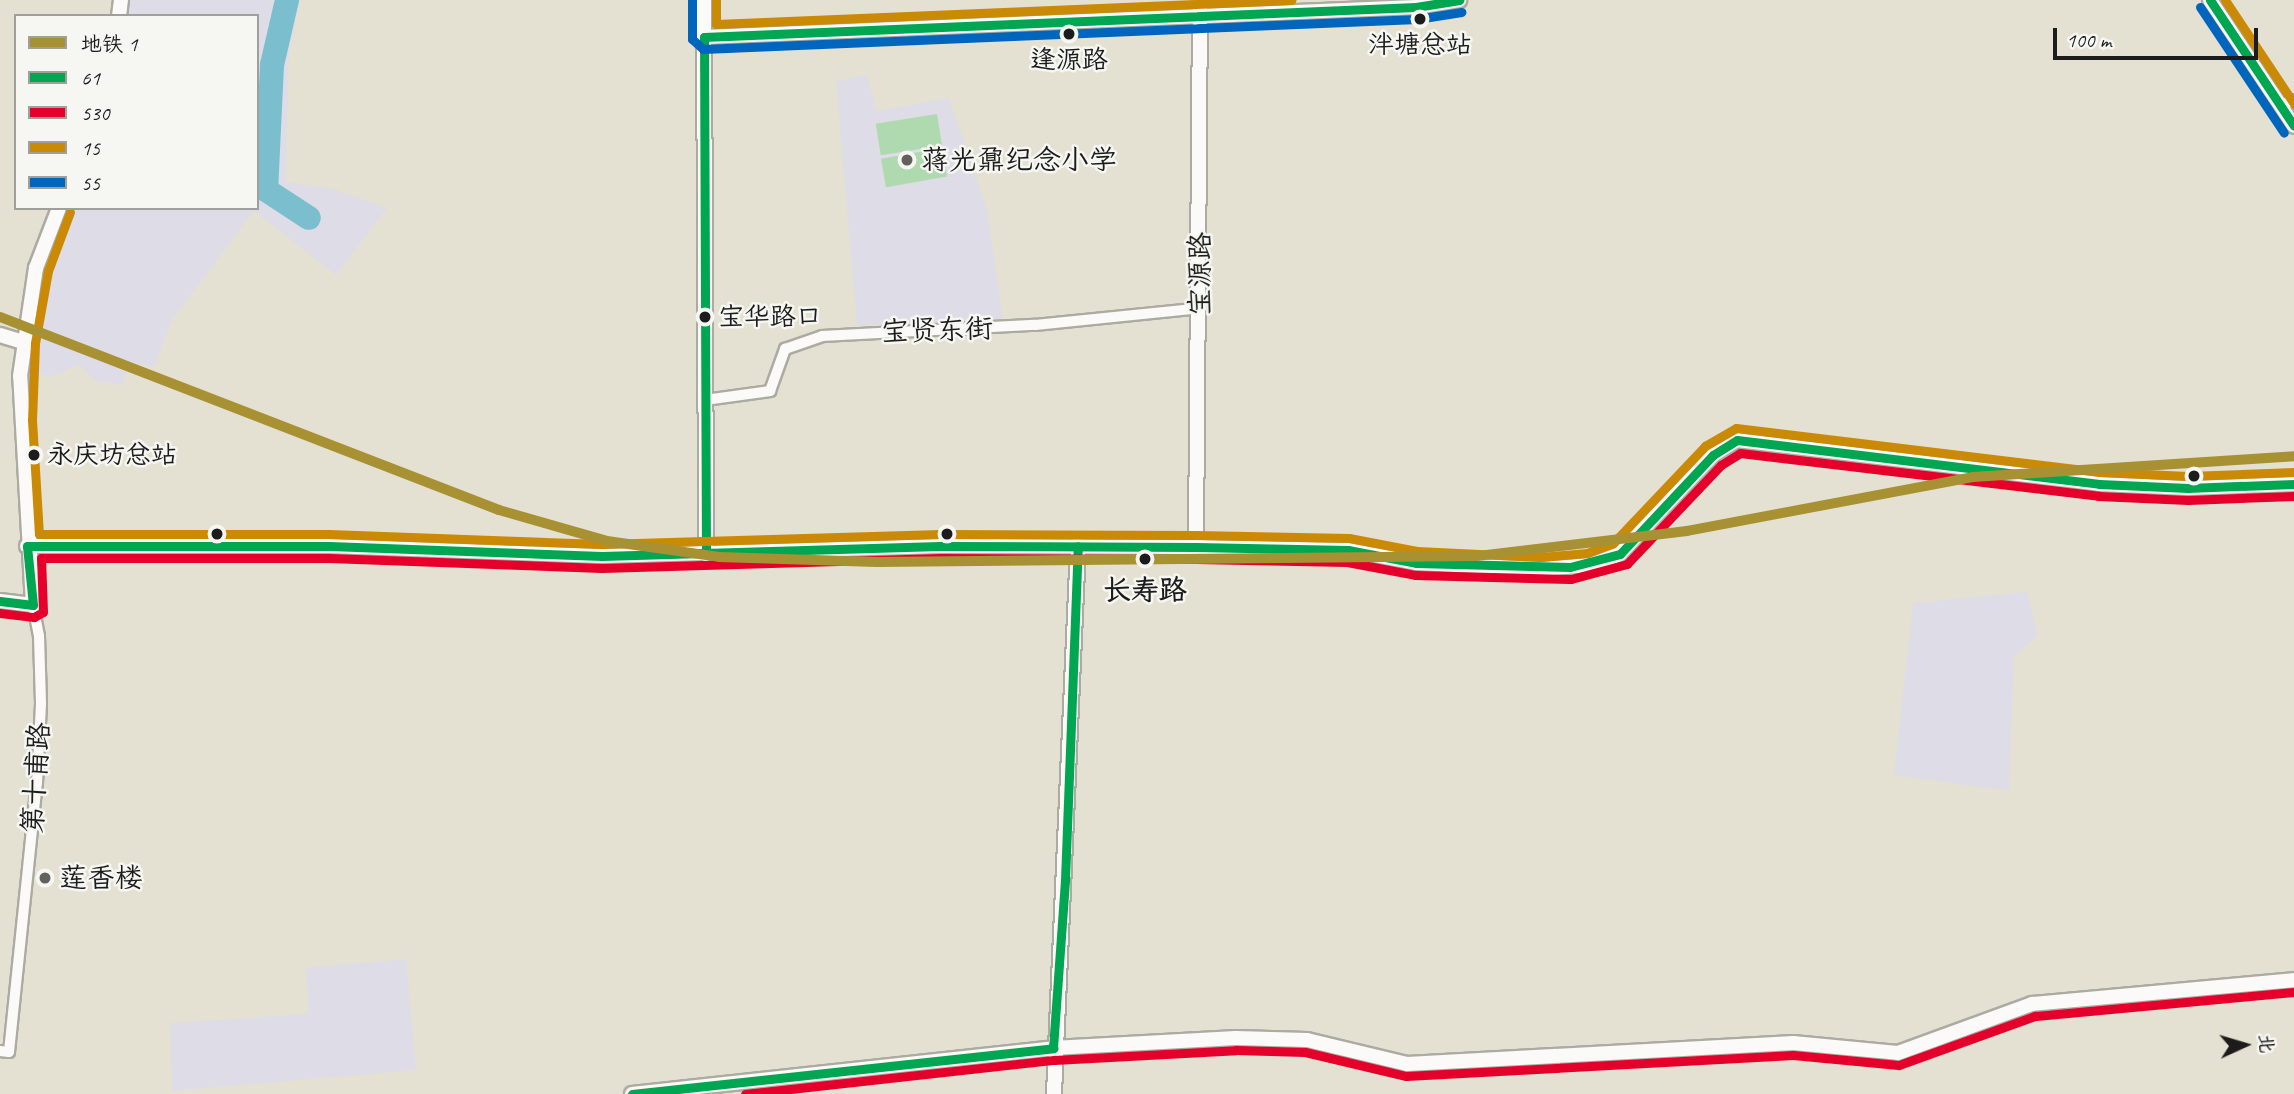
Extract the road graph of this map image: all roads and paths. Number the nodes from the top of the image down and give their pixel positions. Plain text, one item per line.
1 (704, 0) edge
2 (1200, 0) edge
3 (1459, 0) edge
4 (2210, 0) edge
5 (1199, 16) junction
6 (704, 37) junction
7 (2288, 102) edge
8 (2294, 126) edge
9 (58, 210) edge
10 (1201, 308) junction
11 (0, 335) edge
12 (23, 342) junction
13 (705, 400) junction
14 (2294, 484) edge
15 (27, 546) junction
16 (1078, 546) junction
17 (1196, 547) junction
18 (706, 554) junction
19 (0, 601) edge
20 (33, 605) junction
21 (2294, 980) edge
22 (1054, 1048) junction
23 (4, 1052) edge
24 (632, 1094) edge
25 (1054, 1094) edge

1 - 6 street
2 - 5 street, 宝源路
3 - 5 street
4 - 7 street
5 - 6 street
5 - 10 street, 宝源路
6 - 13 street
7 - 8 street
9 - 12 street, 第十甫路
10 - 13 street, 宝贤东街
10 - 17 street, 宝源路
11 - 12 street
12 - 15 street, 第十甫路
13 - 18 street
14 - 17 street
15 - 18 street
15 - 20 street, 第十甫路
16 - 17 street
16 - 18 street
16 - 22 street
19 - 20 street
20 - 23 street, 第十甫路
21 - 22 street
22 - 24 street
22 - 25 street

